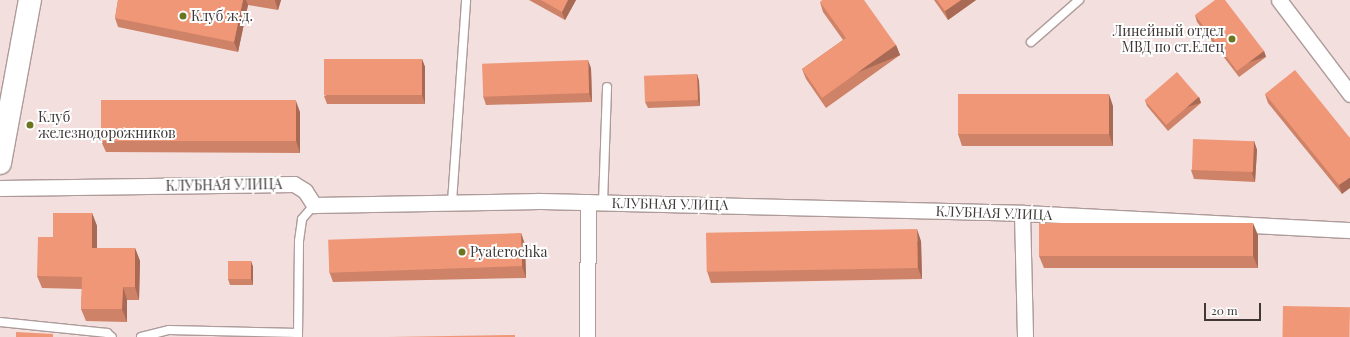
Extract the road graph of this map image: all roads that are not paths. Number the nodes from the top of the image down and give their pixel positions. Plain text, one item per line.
1 (30, 0) edge
2 (466, 0) edge
3 (1079, 0) edge
4 (1279, 0) edge
5 (1031, 42) dead end
6 (607, 87) dead end
7 (1350, 94) edge
8 (0, 163) edge
9 (0, 188) edge
10 (452, 202) junction
11 (588, 202) junction
12 (603, 203) junction
13 (314, 205) junction
14 (1022, 213) junction
15 (1350, 230) edge
16 (0, 322) edge
17 (298, 335) edge
18 (112, 337) edge
19 (141, 337) edge
20 (587, 337) edge
21 (1025, 337) edge

1 - 8 street
2 - 10 lane
3 - 5 lane
4 - 7 street
6 - 12 lane
9 - 13 street, КЛУБНАЯ УЛИЦА
10 - 11 street, КЛУБНАЯ УЛИЦА
10 - 13 street, КЛУБНАЯ УЛИЦА
11 - 12 street, КЛУБНАЯ УЛИЦА
11 - 20 street
12 - 14 street, КЛУБНАЯ УЛИЦА
13 - 17 lane
14 - 15 street, КЛУБНАЯ УЛИЦА
14 - 21 street
16 - 18 lane
17 - 19 lane

